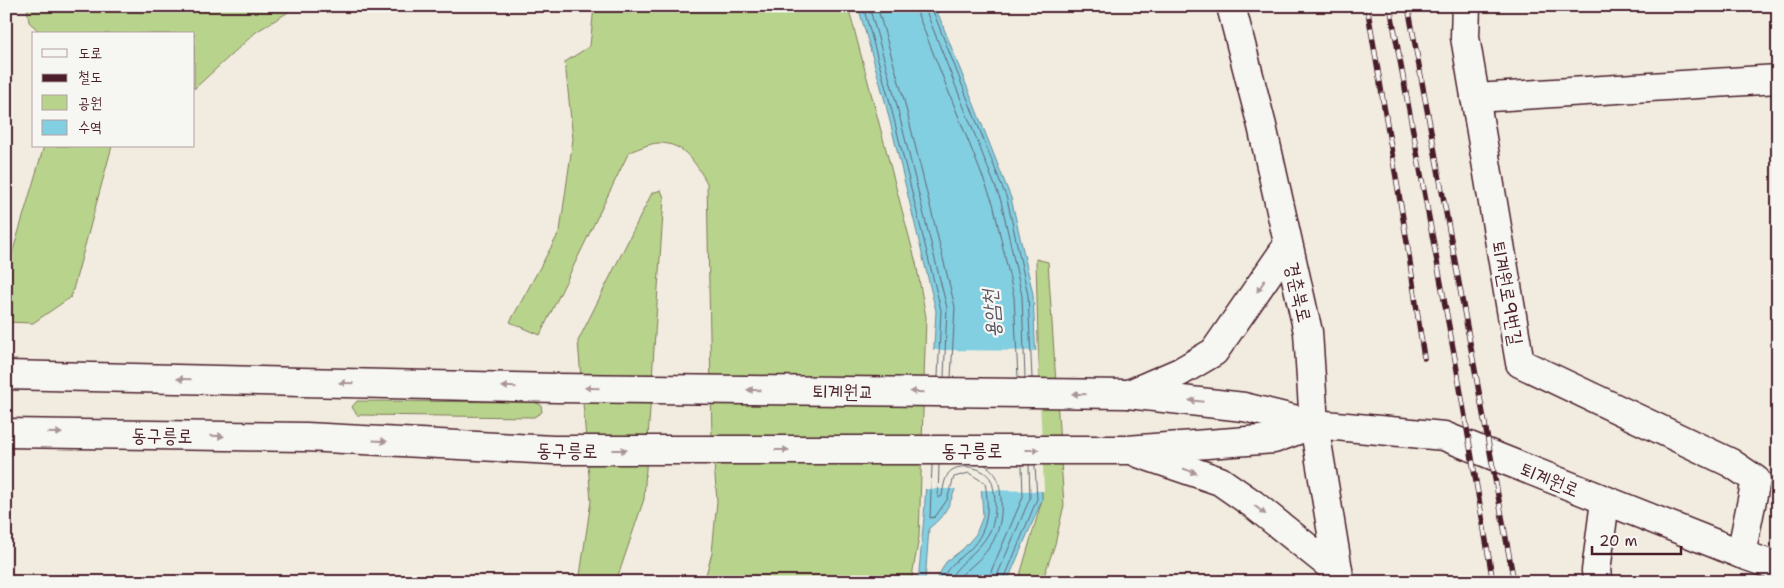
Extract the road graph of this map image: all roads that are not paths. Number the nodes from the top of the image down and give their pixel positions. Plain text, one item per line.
1 (1231, 6) edge
2 (1466, 6) edge
3 (1778, 79) edge
4 (1475, 98) junction
5 (1288, 245) junction
6 (6, 375) edge
7 (1128, 394) junction
8 (1314, 424) junction
9 (6, 433) edge
10 (1127, 450) junction
11 (1605, 501) junction
12 (1741, 554) junction
13 (1778, 567) edge
14 (1339, 577) edge
15 (1598, 582) edge

1 - 5 street, 경춘북로
2 - 4 street, 퇴계원로9번길
3 - 4 street
4 - 12 street, 퇴계원로9번길
5 -> 7 street
5 - 8 street, 경춘북로
7 -> 6 street, 퇴계원교
8 -> 7 street, 퇴계원로
8 - 10 street, 퇴계원로
8 - 11 street, 퇴계원로
8 - 14 street, 경춘북로
9 -> 10 street, 동구릉로
10 -> 14 street
11 - 12 street, 퇴계원로
11 - 15 street
12 - 13 street, 퇴계원로

